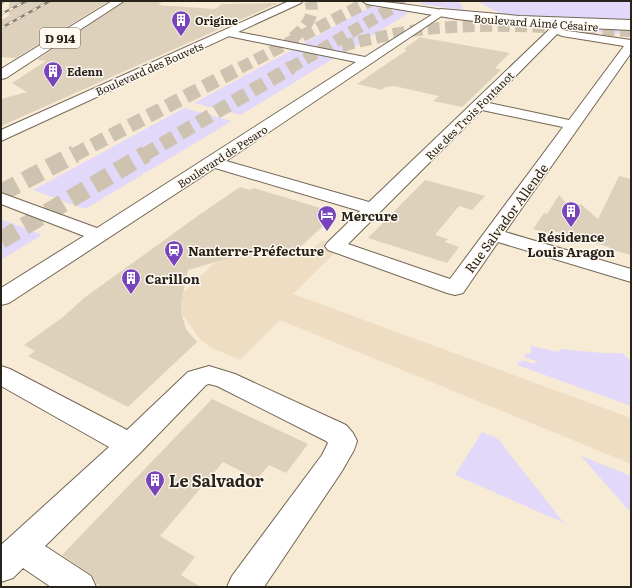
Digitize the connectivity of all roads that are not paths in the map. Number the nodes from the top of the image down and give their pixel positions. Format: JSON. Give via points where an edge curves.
{"nodes":[{"id":1,"x":119,"y":1,"type":"edge"},
{"id":2,"x":297,"y":1,"type":"edge"},
{"id":3,"x":367,"y":1,"type":"edge"},
{"id":4,"x":441,"y":12,"type":"junction"},
{"id":5,"x":631,"y":23,"type":"edge"},
{"id":6,"x":560,"y":25,"type":"junction"},
{"id":7,"x":631,"y":27,"type":"edge"},
{"id":8,"x":228,"y":33,"type":"junction"},
{"id":9,"x":631,"y":44,"type":"edge"},
{"id":10,"x":367,"y":61,"type":"junction"},
{"id":11,"x":1,"y":75,"type":"edge"},
{"id":12,"x":479,"y":105,"type":"junction"},
{"id":13,"x":573,"y":125,"type":"junction"},
{"id":14,"x":1,"y":136,"type":"edge"},
{"id":15,"x":213,"y":162,"type":"junction"},
{"id":16,"x":1,"y":198,"type":"edge"},
{"id":17,"x":372,"y":209,"type":"junction"},
{"id":18,"x":99,"y":234,"type":"junction"},
{"id":19,"x":494,"y":235,"type":"junction"},
{"id":20,"x":336,"y":246,"type":"joint"},
{"id":21,"x":631,"y":276,"type":"edge"},
{"id":22,"x":1,"y":298,"type":"edge"},
{"id":23,"x":1,"y":376,"type":"edge"},
{"id":24,"x":130,"y":445,"type":"junction"},
{"id":25,"x":11,"y":557,"type":"edge"},
{"id":26,"x":79,"y":587,"type":"edge"},
{"id":27,"x":244,"y":587,"type":"edge"}],
"edges":[{"from":1,"to":11,"type":"street","number":"D 914"},
{"from":2,"to":8,"type":"street","name":"Boulevard des Bouvets"},
{"from":3,"to":4,"type":"street","name":"Boulevard Aimé Césaire"},
{"from":4,"to":6,"type":"street","name":"Boulevard Aimé Césaire"},
{"from":4,"to":6,"type":"street","name":"Boulevard Aimé Césaire","via":[[464,17]]},
{"from":4,"to":10,"type":"street","name":"Boulevard de Pesaro"},
{"from":5,"to":6,"type":"street","name":"Boulevard Aimé Césaire"},
{"from":6,"to":7,"type":"street","name":"Boulevard Aimé Césaire"},
{"from":6,"to":9,"type":"street"},
{"from":6,"to":12,"type":"street","name":"Rue des Trois Fontanot"},
{"from":8,"to":10,"type":"street"},
{"from":8,"to":14,"type":"street","name":"Boulevard des Bouvets"},
{"from":9,"to":13,"type":"street","name":"Rue Salvador Allende"},
{"from":10,"to":15,"type":"street","name":"Boulevard de Pesaro"},
{"from":12,"to":13,"type":"street"},
{"from":12,"to":17,"type":"street","name":"Rue des Trois Fontanot"},
{"from":13,"to":19,"type":"street","name":"Rue Salvador Allende"},
{"from":15,"to":17,"type":"street"},
{"from":15,"to":18,"type":"street","name":"Boulevard de Pesaro"},
{"from":16,"to":18,"type":"street"},
{"from":17,"to":20,"type":"street","name":"Rue des Trois Fontanot"},
{"from":18,"to":22,"type":"street","name":"Boulevard de Pesaro"},
{"from":19,"to":20,"type":"street","name":"Rue Salvador Allende","via":[[455,288]]},
{"from":19,"to":21,"type":"street"},
{"from":23,"to":24,"type":"street"},
{"from":24,"to":25,"type":"street"},
{"from":24,"to":27,"type":"street","via":[[197,378],[209,375],[246,389],[336,433],[343,441],[332,463]]},
{"from":25,"to":26,"type":"street"}]}
